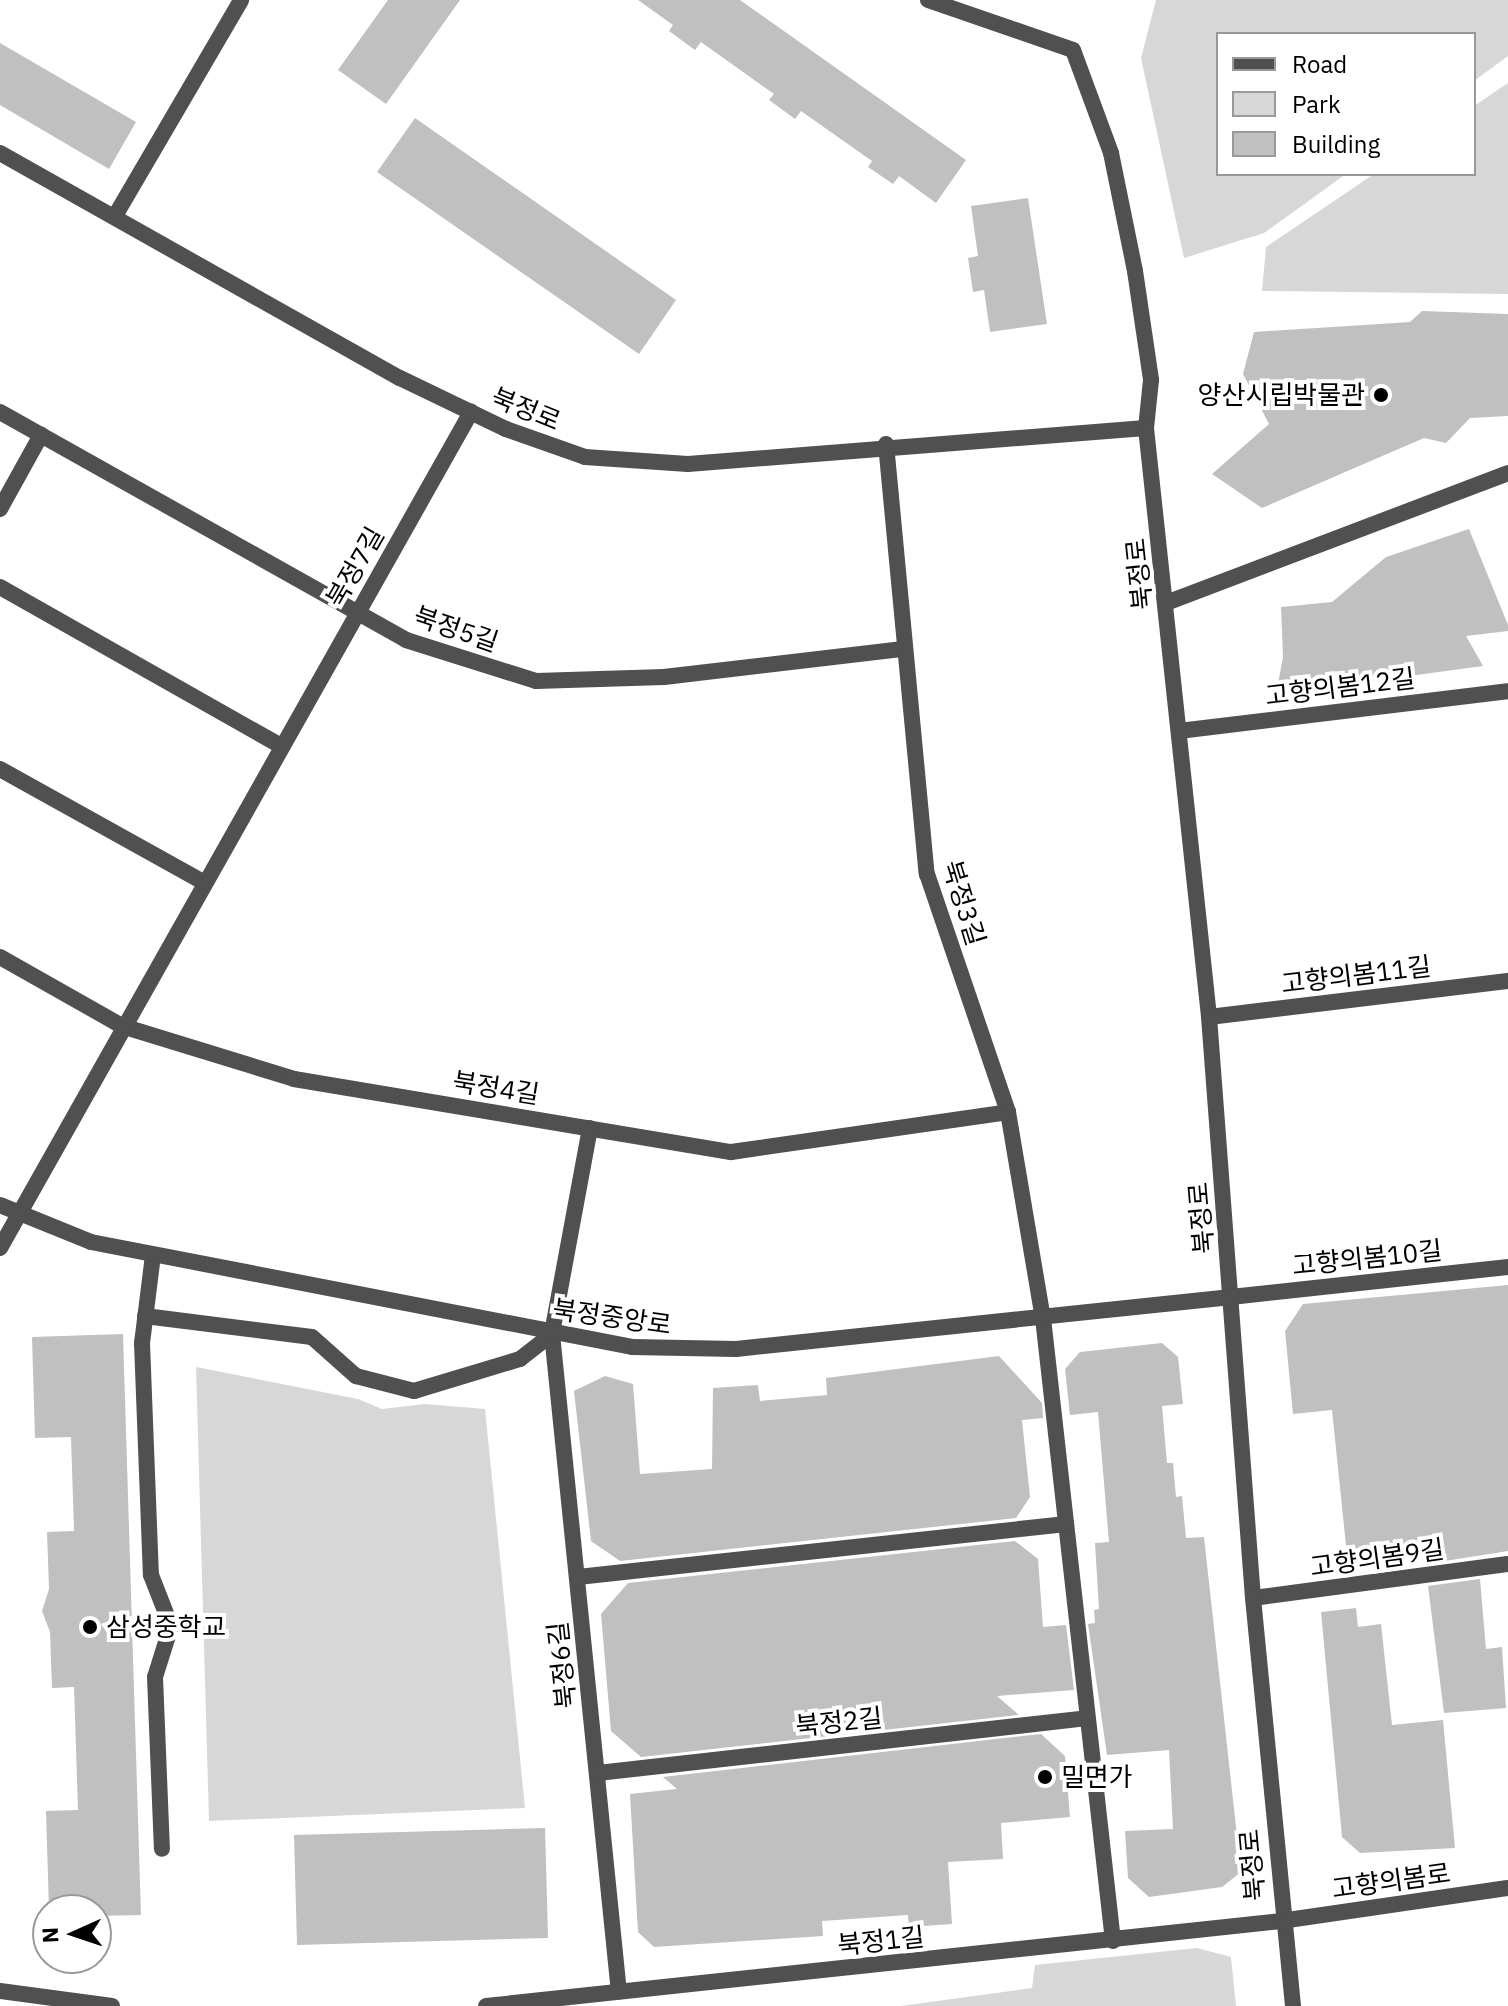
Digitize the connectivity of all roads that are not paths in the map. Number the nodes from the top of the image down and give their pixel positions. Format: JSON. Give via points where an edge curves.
{"nodes":[{"id":1,"x":241,"y":0,"type":"edge"},
{"id":2,"x":928,"y":0,"type":"edge"},
{"id":3,"x":0,"y":153,"type":"edge"},
{"id":4,"x":115,"y":216,"type":"junction"},
{"id":5,"x":0,"y":412,"type":"edge"},
{"id":6,"x":471,"y":412,"type":"junction"},
{"id":7,"x":1146,"y":428,"type":"junction"},
{"id":8,"x":41,"y":435,"type":"junction"},
{"id":9,"x":886,"y":444,"type":"junction"},
{"id":10,"x":1508,"y":473,"type":"edge"},
{"id":11,"x":0,"y":509,"type":"edge"},
{"id":12,"x":0,"y":587,"type":"edge"},
{"id":13,"x":1166,"y":603,"type":"junction"},
{"id":14,"x":359,"y":609,"type":"junction"},
{"id":15,"x":903,"y":649,"type":"junction"},
{"id":16,"x":1508,"y":691,"type":"edge"},
{"id":17,"x":1179,"y":731,"type":"junction"},
{"id":18,"x":281,"y":746,"type":"junction"},
{"id":19,"x":0,"y":769,"type":"edge"},
{"id":20,"x":203,"y":882,"type":"junction"},
{"id":21,"x":0,"y":957,"type":"edge"},
{"id":22,"x":1508,"y":981,"type":"edge"},
{"id":23,"x":1209,"y":1017,"type":"junction"},
{"id":24,"x":122,"y":1026,"type":"junction"},
{"id":25,"x":1008,"y":1112,"type":"junction"},
{"id":26,"x":590,"y":1128,"type":"junction"},
{"id":27,"x":0,"y":1205,"type":"edge"},
{"id":28,"x":16,"y":1211,"type":"junction"},
{"id":29,"x":0,"y":1248,"type":"edge"},
{"id":30,"x":153,"y":1255,"type":"junction"},
{"id":31,"x":1508,"y":1267,"type":"edge"},
{"id":32,"x":1231,"y":1297,"type":"junction"},
{"id":33,"x":145,"y":1316,"type":"junction"},
{"id":34,"x":1043,"y":1318,"type":"junction"},
{"id":35,"x":552,"y":1334,"type":"junction"},
{"id":36,"x":1066,"y":1524,"type":"junction"},
{"id":37,"x":1508,"y":1564,"type":"edge"},
{"id":38,"x":578,"y":1577,"type":"junction"},
{"id":39,"x":1253,"y":1598,"type":"junction"},
{"id":40,"x":1087,"y":1718,"type":"junction"},
{"id":41,"x":598,"y":1773,"type":"junction"},
{"id":42,"x":162,"y":1849,"type":"dead end"},
{"id":43,"x":1508,"y":1888,"type":"edge"},
{"id":44,"x":1281,"y":1921,"type":"junction"},
{"id":45,"x":1113,"y":1941,"type":"junction"},
{"id":46,"x":0,"y":1991,"type":"edge"},
{"id":47,"x":619,"y":1992,"type":"junction"},
{"id":48,"x":112,"y":2006,"type":"edge"},
{"id":49,"x":486,"y":2006,"type":"edge"},
{"id":50,"x":1293,"y":2006,"type":"edge"}],
"edges":[{"from":1,"to":4,"type":"street"},
{"from":2,"to":7,"type":"street","name":"북정로","via":[[1073,50],[1111,153],[1135,271],[1151,380]]},
{"from":3,"to":4,"type":"street","name":"북정로"},
{"from":4,"to":6,"type":"street","name":"북정로"},
{"from":5,"to":8,"type":"street","name":"북정5길"},
{"from":6,"to":9,"type":"street","name":"북정로","via":[[585,457],[633,461],[688,464]]},
{"from":6,"to":14,"type":"street","name":"북정7길"},
{"from":7,"to":9,"type":"street","name":"북정로"},
{"from":7,"to":13,"type":"street","name":"북정로"},
{"from":8,"to":11,"type":"street"},
{"from":8,"to":14,"type":"street","name":"북정5길"},
{"from":9,"to":15,"type":"street","name":"북정3길"},
{"from":10,"to":13,"type":"street"},
{"from":12,"to":18,"type":"street"},
{"from":13,"to":17,"type":"street","name":"북정로"},
{"from":14,"to":15,"type":"street","name":"북정5길","via":[[406,640],[536,681],[664,677]]},
{"from":14,"to":18,"type":"street","name":"북정7길"},
{"from":15,"to":25,"type":"street","name":"북정3길","via":[[927,874]]},
{"from":16,"to":17,"type":"street","name":"고향의봄12길"},
{"from":17,"to":23,"type":"street","name":"북정로"},
{"from":18,"to":20,"type":"street","name":"북정7길"},
{"from":19,"to":20,"type":"street"},
{"from":20,"to":24,"type":"street","name":"북정7길"},
{"from":21,"to":24,"type":"street","name":"북정4길"},
{"from":22,"to":23,"type":"street","name":"고향의봄11길"},
{"from":23,"to":32,"type":"street","name":"북정로"},
{"from":24,"to":26,"type":"street","name":"북정4길","via":[[294,1079]]},
{"from":24,"to":28,"type":"street","name":"북정7길"},
{"from":25,"to":26,"type":"street","name":"북정4길","via":[[731,1152]]},
{"from":25,"to":34,"type":"street","name":"북정3길"},
{"from":26,"to":35,"type":"street","name":"북정6길"},
{"from":27,"to":28,"type":"street","name":"북정중앙로"},
{"from":28,"to":29,"type":"street","name":"북정7길"},
{"from":28,"to":30,"type":"street","name":"북정중앙로","via":[[91,1242]]},
{"from":30,"to":33,"type":"street"},
{"from":30,"to":35,"type":"street","name":"북정중앙로"},
{"from":31,"to":32,"type":"street","name":"고향의봄10길"},
{"from":32,"to":34,"type":"street","name":"북정중앙로"},
{"from":32,"to":39,"type":"street","name":"북정로"},
{"from":33,"to":35,"type":"street","via":[[312,1337],[356,1376],[414,1391],[520,1359]]},
{"from":33,"to":42,"type":"street","via":[[151,1575],[171,1626],[155,1677]]},
{"from":34,"to":35,"type":"street","name":"북정중앙로","via":[[688,1351]]},
{"from":34,"to":36,"type":"street"},
{"from":35,"to":38,"type":"street","name":"북정6길"},
{"from":36,"to":38,"type":"street"},
{"from":36,"to":40,"type":"street"},
{"from":37,"to":39,"type":"street","name":"고향의봄9길"},
{"from":38,"to":41,"type":"street","name":"북정6길"},
{"from":39,"to":44,"type":"street","name":"북정로"},
{"from":40,"to":41,"type":"street","name":"북정2길"},
{"from":40,"to":45,"type":"street"},
{"from":41,"to":47,"type":"street","name":"북정6길"},
{"from":43,"to":44,"type":"street","name":"고향의봄로"},
{"from":44,"to":45,"type":"street","name":"북정1길"},
{"from":44,"to":50,"type":"street","name":"북정로"},
{"from":45,"to":47,"type":"street","name":"북정1길"},
{"from":46,"to":48,"type":"street"},
{"from":47,"to":49,"type":"street","name":"북정1길"}]}
